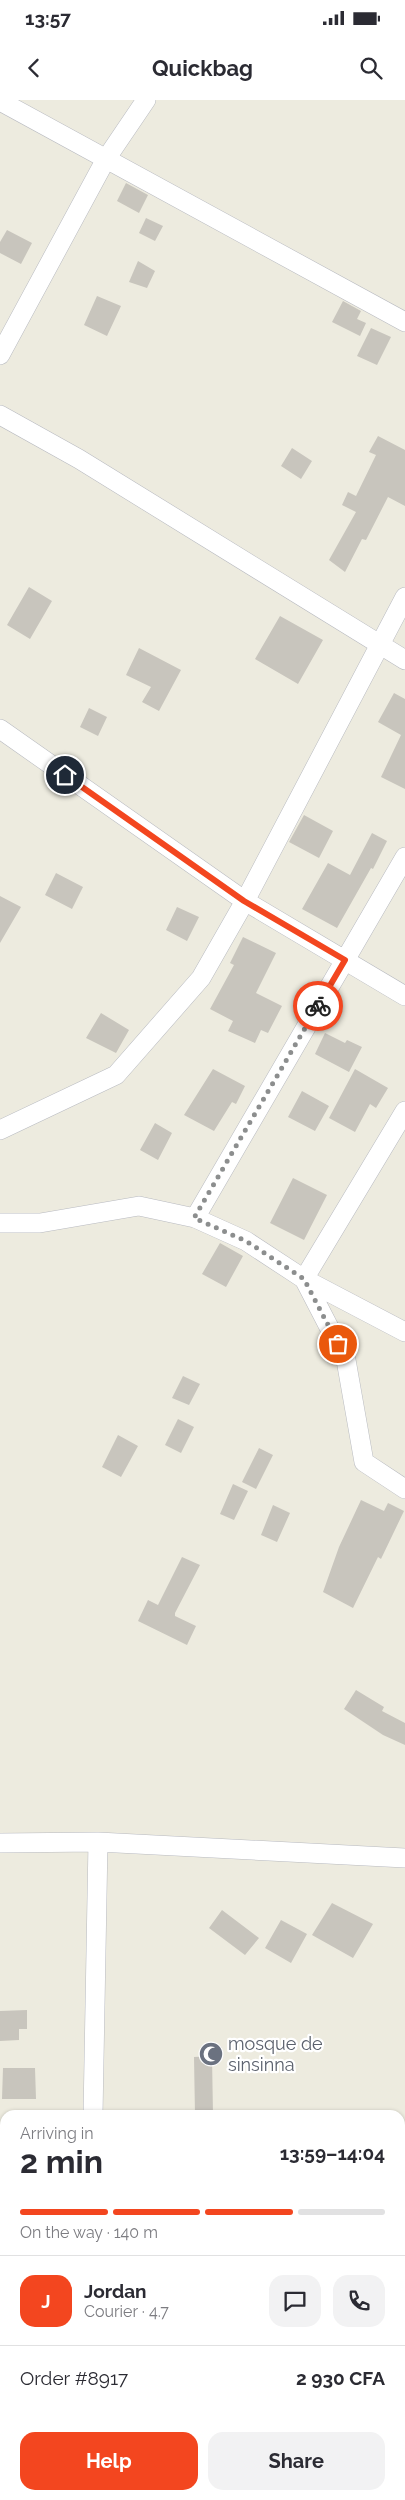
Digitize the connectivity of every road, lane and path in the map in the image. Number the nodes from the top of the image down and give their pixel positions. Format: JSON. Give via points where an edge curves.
{"nodes":[{"id":1,"x":146,"y":100,"type":"edge"},
{"id":2,"x":0,"y":102,"type":"edge"},
{"id":3,"x":106,"y":160,"type":"junction"},
{"id":4,"x":405,"y":322,"type":"edge"},
{"id":5,"x":0,"y":355,"type":"edge"},
{"id":6,"x":0,"y":415,"type":"edge"},
{"id":7,"x":405,"y":597,"type":"edge"},
{"id":8,"x":379,"y":646,"type":"junction"},
{"id":9,"x":405,"y":660,"type":"edge"},
{"id":10,"x":0,"y":729,"type":"edge"},
{"id":11,"x":405,"y":857,"type":"edge"},
{"id":12,"x":244,"y":901,"type":"junction"},
{"id":13,"x":345,"y":960,"type":"junction"},
{"id":14,"x":405,"y":996,"type":"edge"},
{"id":15,"x":405,"y":1111,"type":"edge"},
{"id":16,"x":0,"y":1130,"type":"edge"},
{"id":17,"x":194,"y":1218,"type":"junction"},
{"id":18,"x":0,"y":1223,"type":"edge"},
{"id":19,"x":304,"y":1279,"type":"junction"},
{"id":20,"x":405,"y":1332,"type":"edge"},
{"id":21,"x":405,"y":1489,"type":"edge"},
{"id":22,"x":98,"y":1842,"type":"junction"},
{"id":23,"x":0,"y":1843,"type":"edge"},
{"id":24,"x":405,"y":1858,"type":"edge"},
{"id":25,"x":93,"y":2110,"type":"edge"}],
"edges":[{"from":1,"to":3,"type":"street"},
{"from":2,"to":3,"type":"street"},
{"from":3,"to":4,"type":"street"},
{"from":3,"to":5,"type":"street"},
{"from":6,"to":8,"type":"street","via":[[79,459]]},
{"from":7,"to":8,"type":"street"},
{"from":8,"to":9,"type":"street"},
{"from":8,"to":12,"type":"street"},
{"from":10,"to":12,"type":"street"},
{"from":11,"to":13,"type":"street"},
{"from":12,"to":13,"type":"street"},
{"from":12,"to":16,"type":"street","via":[[201,978],[116,1076]]},
{"from":13,"to":14,"type":"street"},
{"from":13,"to":17,"type":"street"},
{"from":15,"to":19,"type":"street"},
{"from":17,"to":18,"type":"street","via":[[139,1206],[40,1223]]},
{"from":17,"to":19,"type":"street","via":[[246,1241]]},
{"from":19,"to":20,"type":"street"},
{"from":19,"to":21,"type":"street","via":[[346,1360],[364,1462]]},
{"from":22,"to":23,"type":"street"},
{"from":22,"to":24,"type":"street"},
{"from":22,"to":25,"type":"street"}]}
